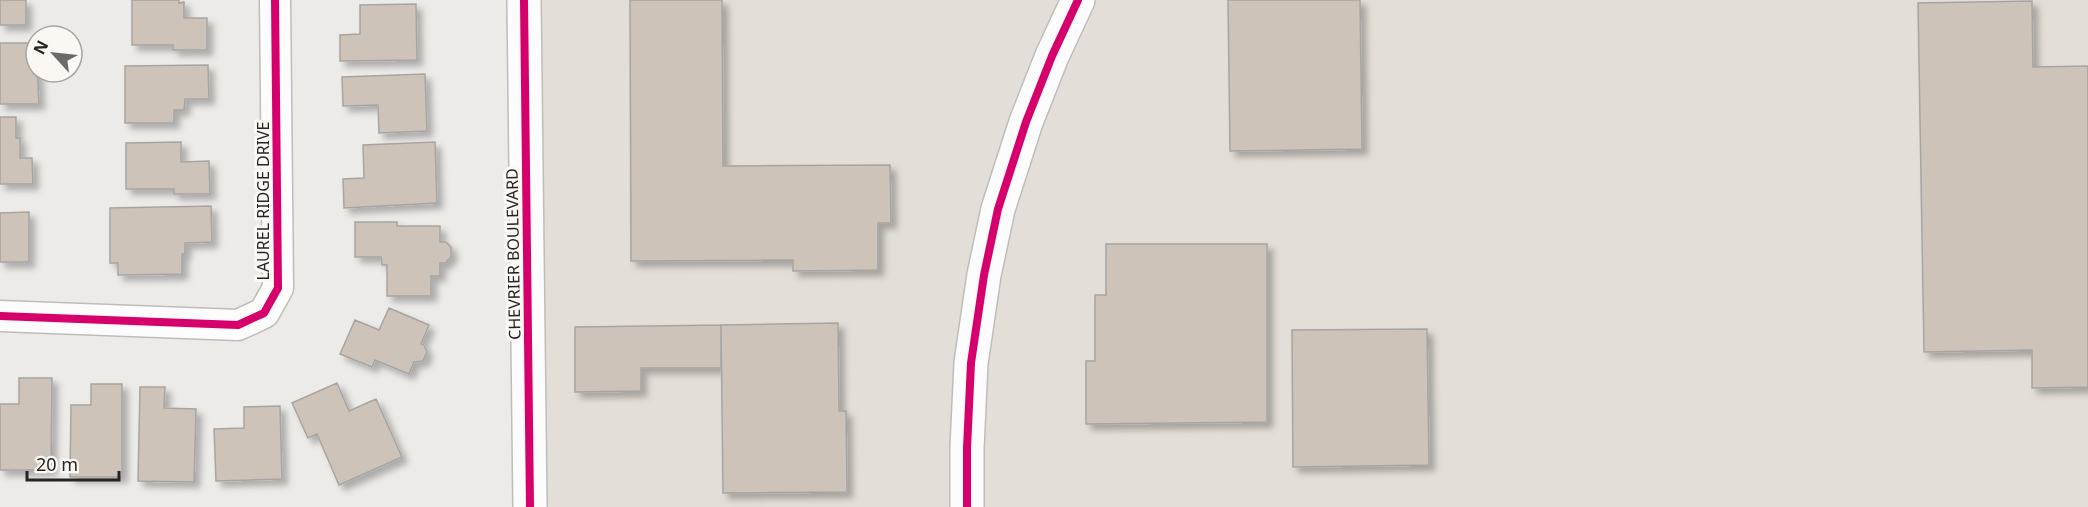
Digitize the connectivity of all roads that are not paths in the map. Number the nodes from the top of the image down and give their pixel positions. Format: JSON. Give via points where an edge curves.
{"nodes":[{"id":1,"x":275,"y":0,"type":"edge"},
{"id":2,"x":524,"y":0,"type":"edge"},
{"id":3,"x":1078,"y":0,"type":"edge"},
{"id":4,"x":0,"y":316,"type":"edge"},
{"id":5,"x":530,"y":507,"type":"edge"},
{"id":6,"x":967,"y":507,"type":"edge"}],
"edges":[{"from":1,"to":4,"type":"street","name":"LAUREL RIDGE DRIVE","via":[[278,288],[264,313],[238,325]]},
{"from":2,"to":5,"type":"street","name":"CHEVRIER BOULEVARD"},
{"from":3,"to":6,"type":"street","via":[[1026,122],[998,209],[971,363]]}]}
